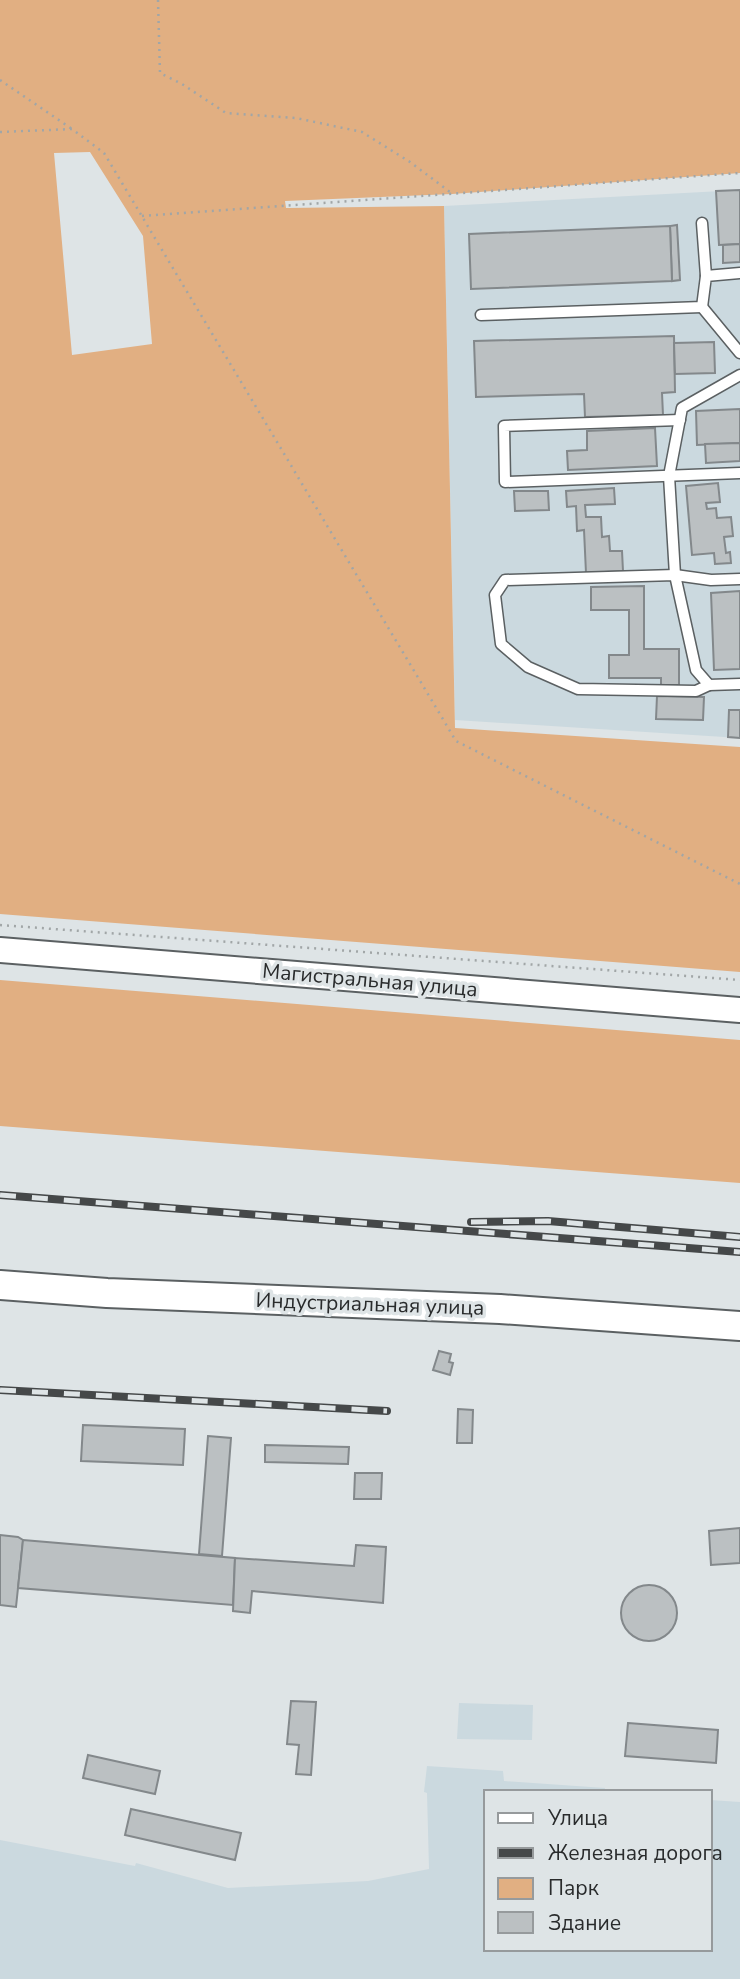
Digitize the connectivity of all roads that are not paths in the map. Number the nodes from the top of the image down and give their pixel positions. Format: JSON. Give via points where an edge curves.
{"nodes":[{"id":1,"x":702,"y":223,"type":"dead end"},
{"id":2,"x":740,"y":273,"type":"edge"},
{"id":3,"x":706,"y":276,"type":"junction"},
{"id":4,"x":702,"y":307,"type":"junction"},
{"id":5,"x":481,"y":315,"type":"dead end"},
{"id":6,"x":740,"y":353,"type":"edge"},
{"id":7,"x":740,"y":375,"type":"edge"},
{"id":8,"x":680,"y":421,"type":"junction"},
{"id":9,"x":740,"y":472,"type":"edge"},
{"id":10,"x":669,"y":476,"type":"junction"},
{"id":11,"x":676,"y":575,"type":"junction"},
{"id":12,"x":740,"y":579,"type":"edge"},
{"id":13,"x":740,"y":684,"type":"edge"},
{"id":14,"x":709,"y":685,"type":"junction"},
{"id":15,"x":0,"y":950,"type":"edge"},
{"id":16,"x":740,"y":1010,"type":"edge"},
{"id":17,"x":0,"y":1285,"type":"edge"},
{"id":18,"x":740,"y":1326,"type":"edge"}],
"edges":[{"from":1,"to":3,"type":"lane"},
{"from":2,"to":3,"type":"lane"},
{"from":3,"to":4,"type":"lane"},
{"from":4,"to":5,"type":"lane"},
{"from":4,"to":6,"type":"lane"},
{"from":7,"to":8,"type":"lane","via":[[682,408]]},
{"from":8,"to":10,"type":"lane"},
{"from":8,"to":10,"type":"lane","via":[[504,426],[505,482]]},
{"from":9,"to":10,"type":"lane"},
{"from":10,"to":11,"type":"lane"},
{"from":11,"to":12,"type":"lane"},
{"from":11,"to":14,"type":"lane","via":[[696,670]]},
{"from":11,"to":14,"type":"lane","via":[[505,579],[495,595],[501,644],[528,667],[578,689],[696,691]]},
{"from":13,"to":14,"type":"lane"},
{"from":15,"to":16,"type":"street","name":"Магистральная улица"},
{"from":17,"to":18,"type":"main road","name":"Индустриальная улица","via":[[500,1309]]}]}
